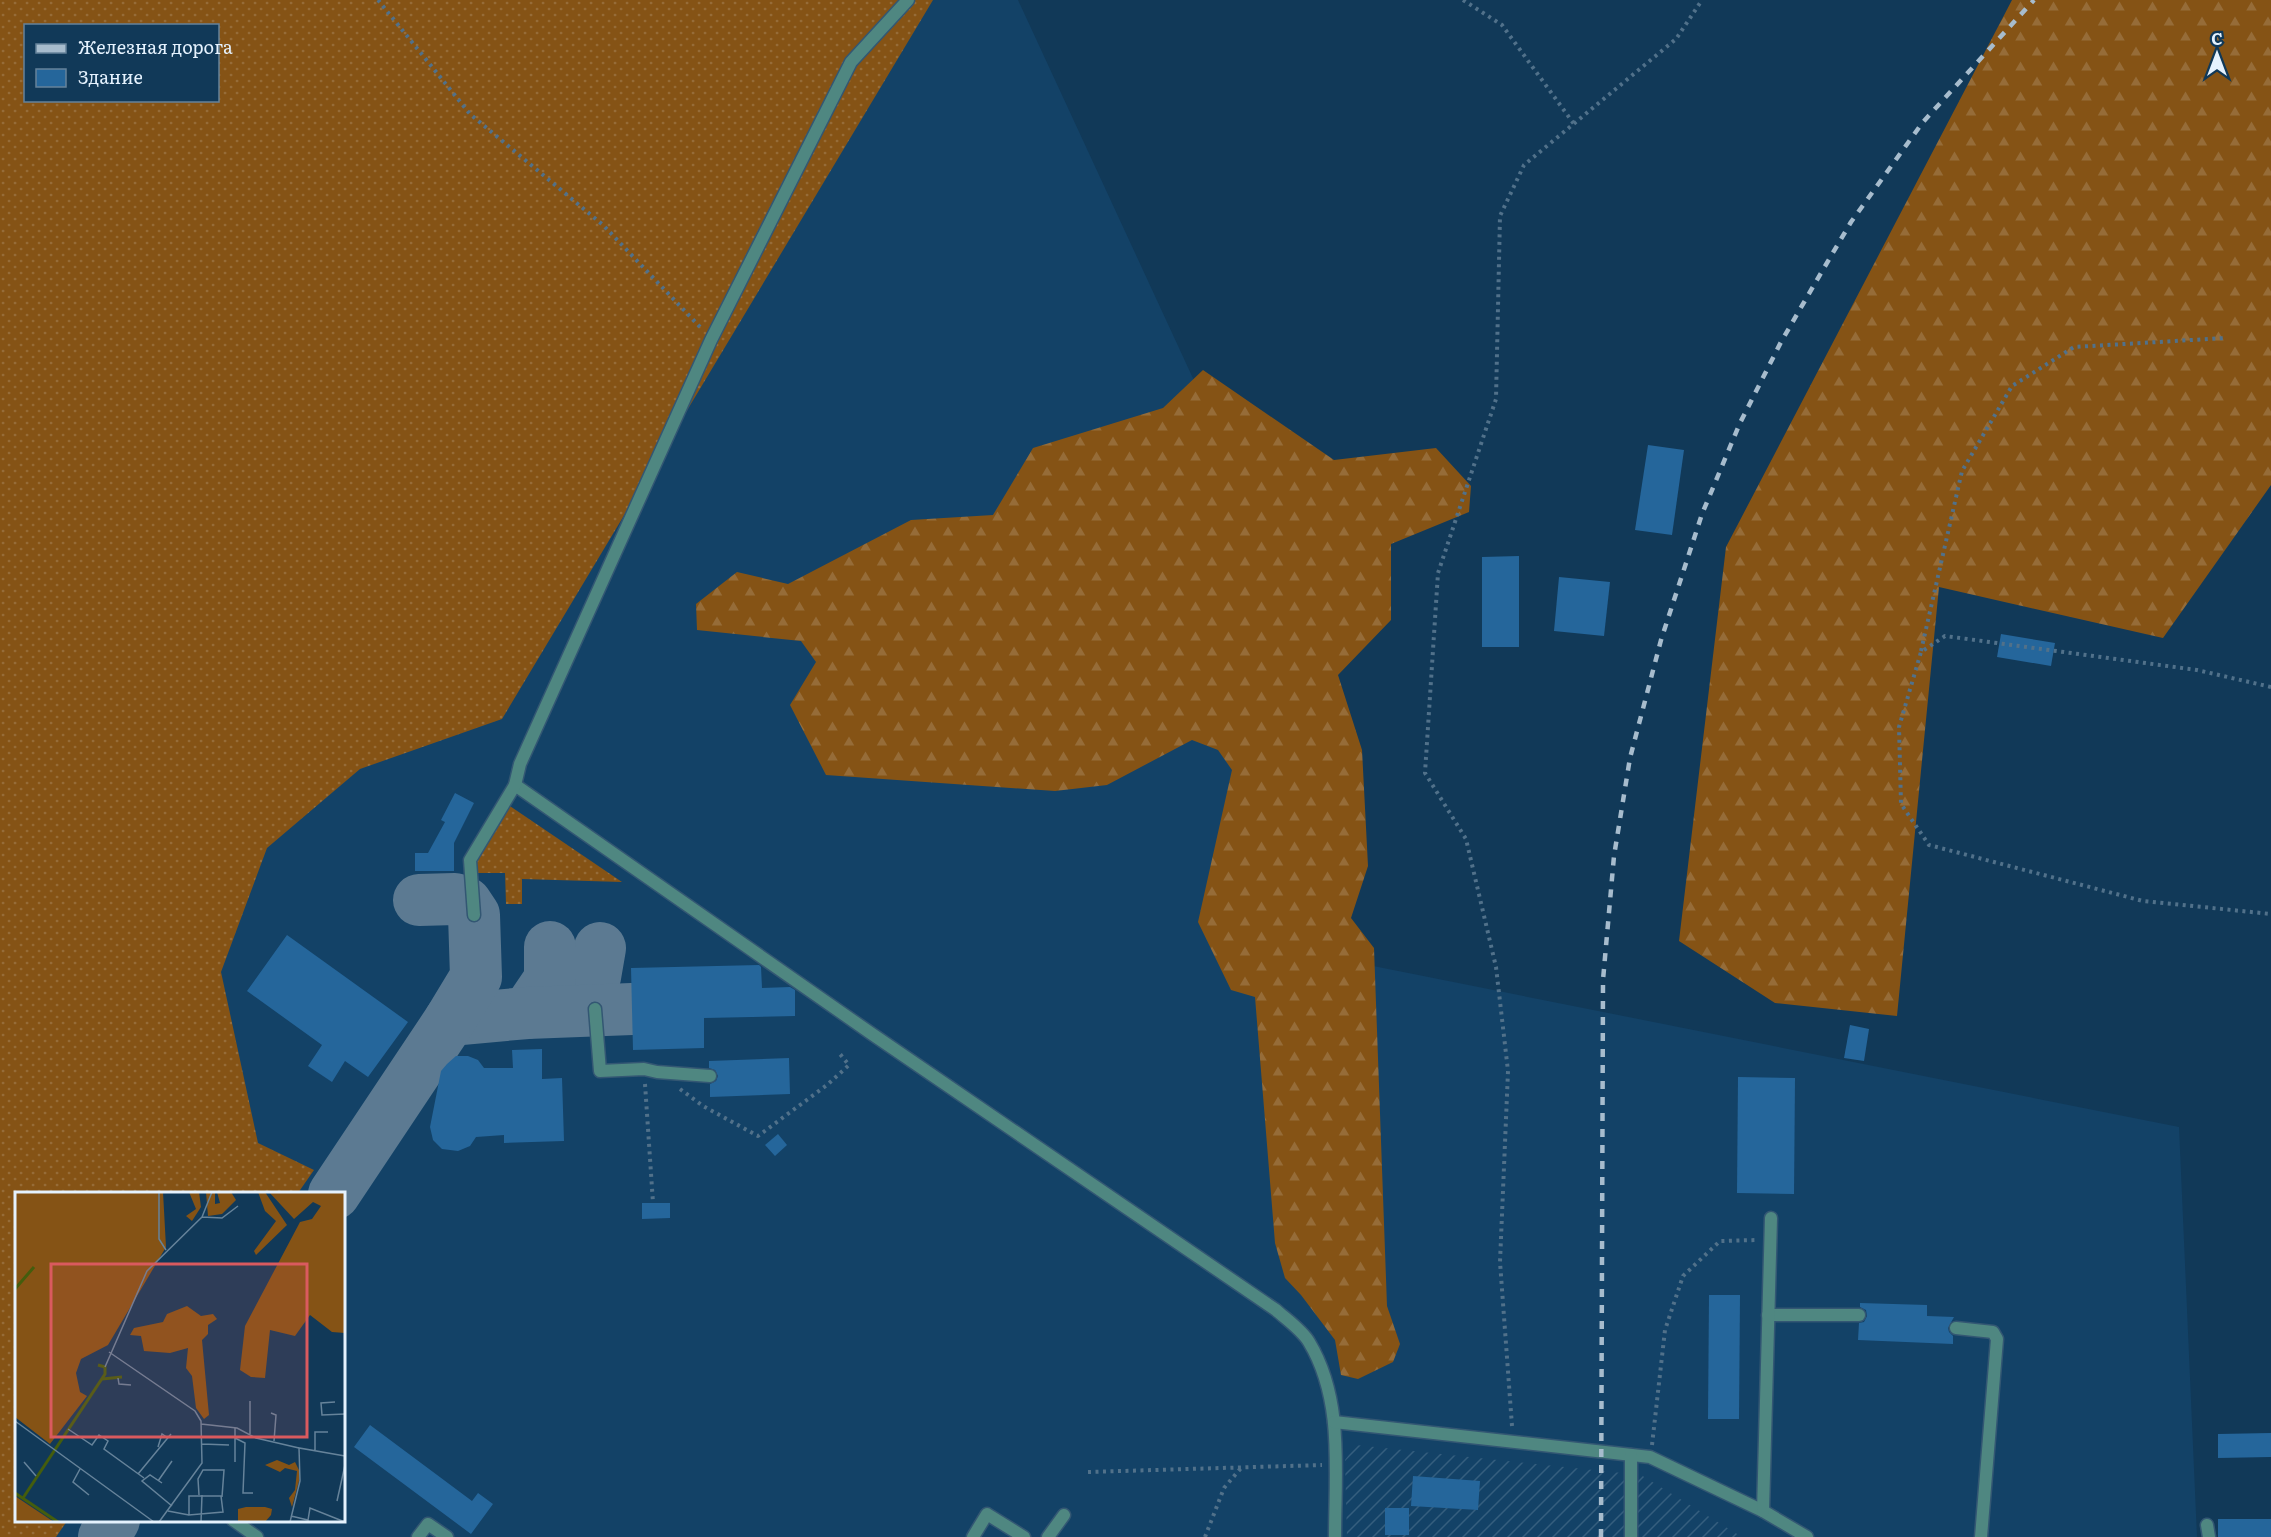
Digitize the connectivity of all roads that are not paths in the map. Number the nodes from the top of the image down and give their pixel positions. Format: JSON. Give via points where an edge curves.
{"nodes":[{"id":1,"x":908,"y":0,"type":"edge"},
{"id":2,"x":515,"y":785,"type":"junction"},
{"id":3,"x":474,"y":915,"type":"dead end"},
{"id":4,"x":595,"y":1010,"type":"dead end"},
{"id":5,"x":710,"y":1076,"type":"dead end"},
{"id":6,"x":1771,"y":1218,"type":"dead end"},
{"id":7,"x":1768,"y":1315,"type":"junction"},
{"id":8,"x":1859,"y":1315,"type":"dead end"},
{"id":9,"x":1956,"y":1328,"type":"dead end"},
{"id":10,"x":1334,"y":1422,"type":"junction"},
{"id":11,"x":1631,"y":1455,"type":"junction"},
{"id":12,"x":1763,"y":1511,"type":"junction"},
{"id":13,"x":1064,"y":1515,"type":"dead end"},
{"id":14,"x":234,"y":1522,"type":"edge"},
{"id":15,"x":257,"y":1537,"type":"edge"},
{"id":16,"x":418,"y":1537,"type":"edge"},
{"id":17,"x":447,"y":1537,"type":"edge"},
{"id":18,"x":973,"y":1537,"type":"edge"},
{"id":19,"x":1024,"y":1537,"type":"edge"},
{"id":20,"x":1048,"y":1537,"type":"edge"},
{"id":21,"x":1335,"y":1537,"type":"edge"},
{"id":22,"x":1631,"y":1537,"type":"edge"},
{"id":23,"x":1807,"y":1537,"type":"edge"},
{"id":24,"x":1981,"y":1537,"type":"edge"}],
"edges":[{"from":1,"to":2,"type":"lane","via":[[851,62],[711,340],[520,764]]},
{"from":2,"to":3,"type":"lane","via":[[470,860]]},
{"from":2,"to":10,"type":"lane","via":[[1276,1310],[1309,1340],[1331,1399]]},
{"from":4,"to":5,"type":"lane","via":[[600,1071],[644,1069]]},
{"from":6,"to":7,"type":"lane"},
{"from":7,"to":8,"type":"lane"},
{"from":7,"to":12,"type":"lane"},
{"from":9,"to":24,"type":"lane","via":[[1993,1332],[1996,1339]]},
{"from":10,"to":11,"type":"lane"},
{"from":10,"to":21,"type":"lane"},
{"from":11,"to":12,"type":"lane","via":[[1650,1457]]},
{"from":11,"to":22,"type":"lane"},
{"from":12,"to":23,"type":"lane"},
{"from":13,"to":20,"type":"lane"},
{"from":14,"to":15,"type":"lane"},
{"from":16,"to":17,"type":"lane","via":[[428,1524]]},
{"from":18,"to":19,"type":"lane","via":[[987,1514]]}]}
